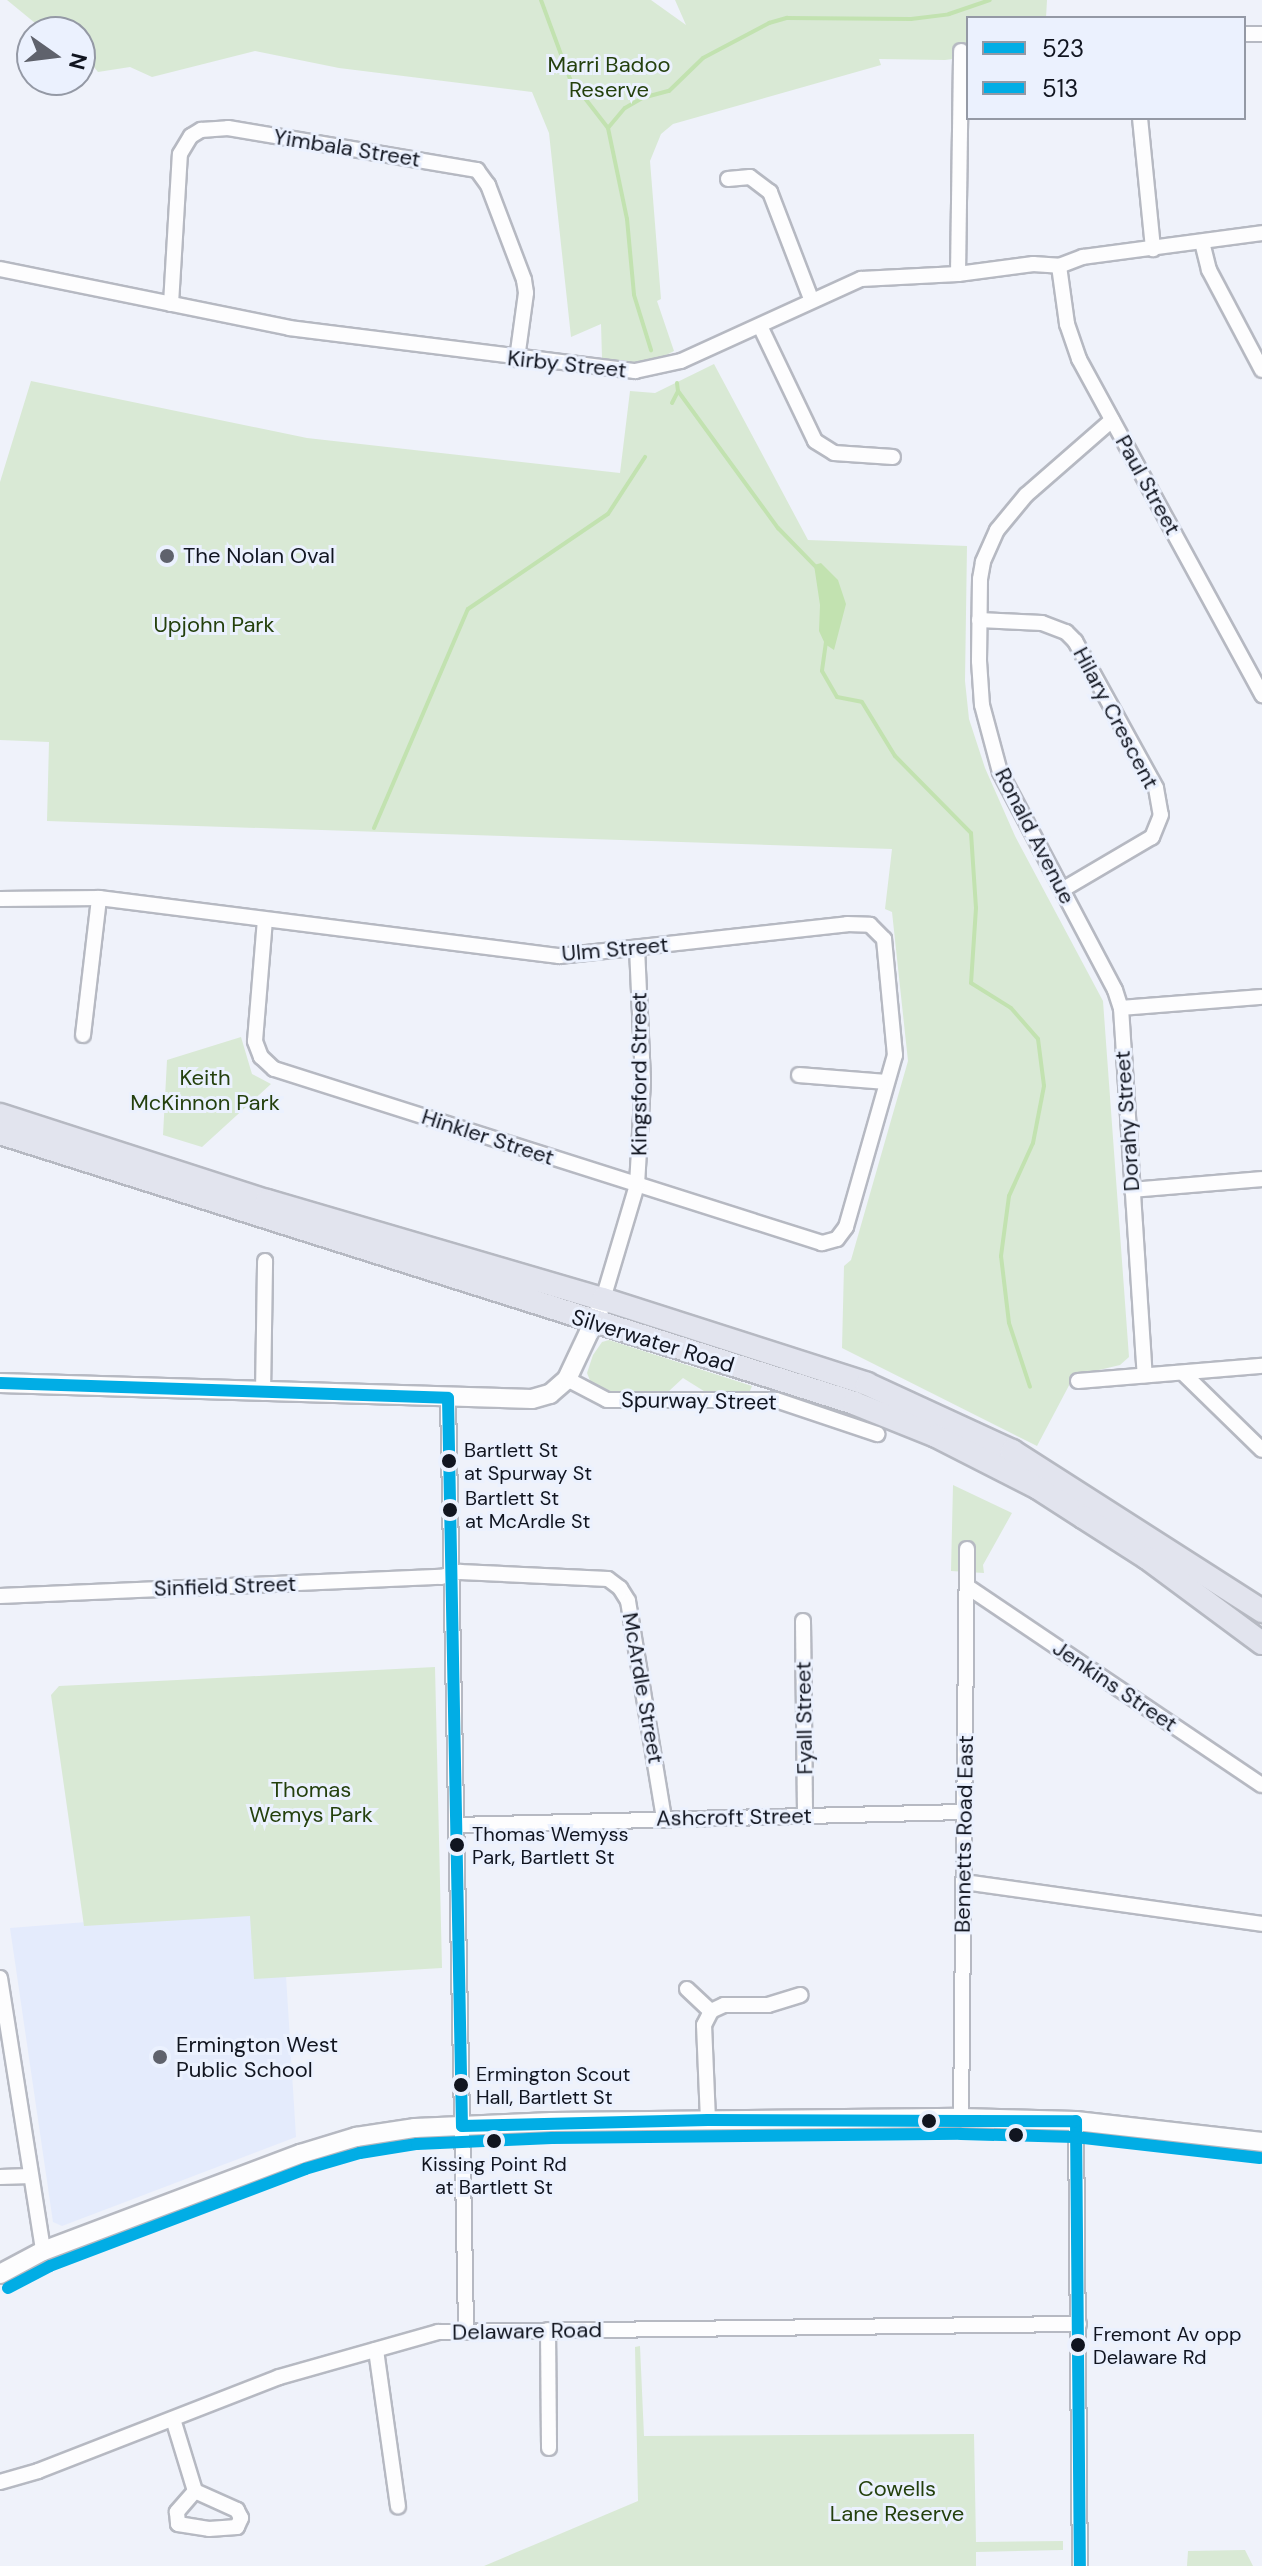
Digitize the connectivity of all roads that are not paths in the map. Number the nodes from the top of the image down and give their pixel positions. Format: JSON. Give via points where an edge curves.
{"nodes":[{"id":1,"x":961,"y":51,"type":"dead end"},
{"id":2,"x":1140,"y":120,"type":"edge"},
{"id":3,"x":728,"y":179,"type":"dead end"},
{"id":4,"x":1262,"y":233,"type":"edge"},
{"id":5,"x":1202,"y":242,"type":"junction"},
{"id":6,"x":1153,"y":249,"type":"junction"},
{"id":7,"x":1059,"y":266,"type":"junction"},
{"id":8,"x":0,"y":269,"type":"edge"},
{"id":9,"x":958,"y":274,"type":"junction"},
{"id":10,"x":811,"y":299,"type":"junction"},
{"id":11,"x":171,"y":304,"type":"junction"},
{"id":12,"x":760,"y":326,"type":"junction"},
{"id":13,"x":517,"y":359,"type":"junction"},
{"id":14,"x":1262,"y":370,"type":"edge"},
{"id":15,"x":1112,"y":420,"type":"junction"},
{"id":16,"x":893,"y":457,"type":"dead end"},
{"id":17,"x":979,"y":620,"type":"junction"},
{"id":18,"x":1262,"y":695,"type":"edge"},
{"id":19,"x":1062,"y":890,"type":"junction"},
{"id":20,"x":99,"y":898,"type":"junction"},
{"id":21,"x":0,"y":899,"type":"edge"},
{"id":22,"x":265,"y":920,"type":"junction"},
{"id":23,"x":637,"y":949,"type":"junction"},
{"id":24,"x":1262,"y":997,"type":"edge"},
{"id":25,"x":1121,"y":1008,"type":"junction"},
{"id":26,"x":83,"y":1035,"type":"dead end"},
{"id":27,"x":799,"y":1075,"type":"dead end"},
{"id":28,"x":886,"y":1082,"type":"junction"},
{"id":29,"x":0,"y":1115,"type":"edge"},
{"id":30,"x":0,"y":1133,"type":"edge"},
{"id":31,"x":1262,"y":1179,"type":"edge"},
{"id":32,"x":637,"y":1185,"type":"junction"},
{"id":33,"x":1132,"y":1190,"type":"junction"},
{"id":34,"x":846,"y":1227,"type":"joint"},
{"id":35,"x":265,"y":1261,"type":"dead end"},
{"id":36,"x":603,"y":1299,"type":"junction"},
{"id":37,"x":595,"y":1322,"type":"junction"},
{"id":38,"x":1262,"y":1366,"type":"edge"},
{"id":39,"x":1183,"y":1373,"type":"junction"},
{"id":40,"x":1145,"y":1375,"type":"junction"},
{"id":41,"x":567,"y":1379,"type":"junction"},
{"id":42,"x":1078,"y":1381,"type":"dead end"},
{"id":43,"x":0,"y":1383,"type":"edge"},
{"id":44,"x":263,"y":1393,"type":"junction"},
{"id":45,"x":448,"y":1398,"type":"junction"},
{"id":46,"x":877,"y":1434,"type":"dead end"},
{"id":47,"x":1262,"y":1450,"type":"edge"},
{"id":48,"x":967,"y":1549,"type":"dead end"},
{"id":49,"x":450,"y":1574,"type":"junction"},
{"id":50,"x":968,"y":1587,"type":"junction"},
{"id":51,"x":0,"y":1596,"type":"edge"},
{"id":52,"x":1262,"y":1611,"type":"edge"},
{"id":53,"x":803,"y":1621,"type":"dead end"},
{"id":54,"x":1262,"y":1643,"type":"edge"},
{"id":55,"x":1262,"y":1785,"type":"edge"},
{"id":56,"x":964,"y":1812,"type":"junction"},
{"id":57,"x":805,"y":1816,"type":"junction"},
{"id":58,"x":664,"y":1818,"type":"junction"},
{"id":59,"x":456,"y":1825,"type":"junction"},
{"id":60,"x":964,"y":1882,"type":"junction"},
{"id":61,"x":1262,"y":1924,"type":"edge"},
{"id":62,"x":0,"y":1978,"type":"edge"},
{"id":63,"x":687,"y":1989,"type":"dead end"},
{"id":64,"x":800,"y":1995,"type":"dead end"},
{"id":65,"x":711,"y":2011,"type":"junction"},
{"id":66,"x":961,"y":2118,"type":"junction"},
{"id":67,"x":708,"y":2120,"type":"junction"},
{"id":68,"x":1076,"y":2121,"type":"junction"},
{"id":69,"x":462,"y":2126,"type":"junction"},
{"id":70,"x":1262,"y":2142,"type":"edge"},
{"id":71,"x":31,"y":2176,"type":"junction"},
{"id":72,"x":0,"y":2177,"type":"edge"},
{"id":73,"x":43,"y":2251,"type":"junction"},
{"id":74,"x":0,"y":2274,"type":"edge"},
{"id":75,"x":1079,"y":2324,"type":"junction"},
{"id":76,"x":548,"y":2330,"type":"junction"},
{"id":77,"x":466,"y":2331,"type":"junction"},
{"id":78,"x":376,"y":2350,"type":"junction"},
{"id":79,"x":173,"y":2419,"type":"junction"},
{"id":80,"x":549,"y":2448,"type":"dead end"},
{"id":81,"x":0,"y":2482,"type":"edge"},
{"id":82,"x":195,"y":2491,"type":"dead end"},
{"id":83,"x":398,"y":2506,"type":"dead end"},
{"id":84,"x":1080,"y":2566,"type":"edge"}],
"edges":[{"from":1,"to":9,"type":"street"},
{"from":2,"to":6,"type":"street"},
{"from":3,"to":10,"type":"street","via":[[750,177],[770,192]]},
{"from":4,"to":5,"type":"street","name":"Kirby Street"},
{"from":5,"to":6,"type":"street","name":"Kirby Street"},
{"from":5,"to":14,"type":"street","via":[[1209,270]]},
{"from":6,"to":7,"type":"street","name":"Kirby Street","via":[[1083,257]]},
{"from":7,"to":9,"type":"street","name":"Kirby Street","via":[[1033,264]]},
{"from":7,"to":15,"type":"street","name":"Paul Street","via":[[1073,343]]},
{"from":8,"to":11,"type":"street","name":"Kirby Street"},
{"from":9,"to":10,"type":"street","name":"Kirby Street","via":[[861,279]]},
{"from":10,"to":12,"type":"street","name":"Kirby Street"},
{"from":11,"to":13,"type":"street","name":"Kirby Street","via":[[289,328]]},
{"from":11,"to":13,"type":"street","name":"Yimbala Street","via":[[180,154],[201,130],[228,128],[477,170],[488,185],[524,280]]},
{"from":12,"to":13,"type":"street","name":"Kirby Street","via":[[647,370]]},
{"from":12,"to":16,"type":"street","via":[[815,441],[834,453]]},
{"from":15,"to":17,"type":"street","name":"Ronald Avenue","via":[[1026,495],[997,530],[983,562]]},
{"from":15,"to":18,"type":"street","name":"Paul Street"},
{"from":17,"to":19,"type":"street","name":"Ronald Avenue","via":[[982,705],[1000,772]]},
{"from":17,"to":19,"type":"street","name":"Hilary Crescent","via":[[1042,623],[1066,632],[1156,788],[1161,815],[1152,837]]},
{"from":19,"to":25,"type":"street","name":"Ronald Avenue"},
{"from":20,"to":21,"type":"street","name":"Ulm Street"},
{"from":20,"to":22,"type":"street","name":"Ulm Street"},
{"from":20,"to":26,"type":"street"},
{"from":22,"to":23,"type":"street","name":"Ulm Street","via":[[559,956]]},
{"from":22,"to":32,"type":"street","name":"Hinkler Street","via":[[255,1041],[261,1057],[274,1069]]},
{"from":23,"to":28,"type":"street","name":"Ulm Street","via":[[870,925],[884,939],[895,1055]]},
{"from":23,"to":32,"type":"street","name":"Kingsford Street","via":[[643,1080]]},
{"from":24,"to":25,"type":"street"},
{"from":25,"to":33,"type":"street","name":"Dorahy Street"},
{"from":27,"to":28,"type":"street"},
{"from":28,"to":34,"type":"street","name":"Ulm Street"},
{"from":29,"to":36,"type":"highway","name":"Silverwater Road"},
{"from":30,"to":37,"type":"highway","name":"Silverwater Road"},
{"from":31,"to":33,"type":"street"},
{"from":32,"to":34,"type":"street","name":"Hinkler Street","via":[[822,1243],[837,1239]]},
{"from":32,"to":36,"type":"street","name":"Kingsford Street"},
{"from":33,"to":40,"type":"street","name":"Dorahy Street"},
{"from":35,"to":44,"type":"street"},
{"from":36,"to":37,"type":"street","name":"Kingsford Street"},
{"from":36,"to":52,"type":"highway","name":"Silverwater Road","via":[[824,1368],[958,1423],[1051,1474]]},
{"from":37,"to":41,"type":"street","name":"Kingsford Street"},
{"from":37,"to":54,"type":"highway","name":"Silverwater Road","via":[[854,1403],[936,1436],[1038,1488],[1147,1558]]},
{"from":38,"to":39,"type":"street"},
{"from":39,"to":40,"type":"street"},
{"from":39,"to":47,"type":"street"},
{"from":40,"to":42,"type":"street"},
{"from":41,"to":45,"type":"street","via":[[555,1391],[532,1399]]},
{"from":41,"to":46,"type":"street","name":"Spurway Street","via":[[607,1400],[776,1400]]},
{"from":43,"to":44,"type":"street"},
{"from":44,"to":45,"type":"street"},
{"from":45,"to":49,"type":"street"},
{"from":48,"to":50,"type":"street","name":"Bennetts Road East"},
{"from":49,"to":51,"type":"street","name":"Sinfield Street"},
{"from":49,"to":58,"type":"street","name":"McArdle Street","via":[[590,1577],[608,1579],[620,1588],[634,1627]]},
{"from":49,"to":59,"type":"street"},
{"from":50,"to":55,"type":"street","name":"Jenkins Street"},
{"from":50,"to":56,"type":"street","name":"Bennetts Road East"},
{"from":53,"to":57,"type":"street","name":"Fyall Street"},
{"from":56,"to":57,"type":"street","name":"Ashcroft Street"},
{"from":56,"to":60,"type":"street","name":"Bennetts Road East"},
{"from":57,"to":58,"type":"street","name":"Ashcroft Street"},
{"from":58,"to":59,"type":"street","name":"Ashcroft Street"},
{"from":59,"to":69,"type":"street"},
{"from":60,"to":61,"type":"street"},
{"from":60,"to":66,"type":"street","name":"Bennetts Road East"},
{"from":62,"to":71,"type":"street"},
{"from":63,"to":65,"type":"street"},
{"from":64,"to":65,"type":"street","via":[[768,2005],[724,2005]]},
{"from":65,"to":67,"type":"street","via":[[704,2025]]},
{"from":66,"to":67,"type":"street"},
{"from":66,"to":68,"type":"street"},
{"from":67,"to":69,"type":"street"},
{"from":68,"to":70,"type":"street"},
{"from":68,"to":75,"type":"street"},
{"from":69,"to":73,"type":"street","via":[[415,2128],[327,2145]]},
{"from":69,"to":77,"type":"street"},
{"from":71,"to":72,"type":"street"},
{"from":71,"to":73,"type":"street"},
{"from":73,"to":74,"type":"street"},
{"from":75,"to":76,"type":"street","name":"Delaware Road"},
{"from":75,"to":84,"type":"street"},
{"from":76,"to":77,"type":"street","name":"Delaware Road"},
{"from":76,"to":80,"type":"street"},
{"from":77,"to":78,"type":"street","name":"Delaware Road","via":[[438,2332]]},
{"from":78,"to":79,"type":"street","name":"Delaware Road","via":[[279,2377]]},
{"from":78,"to":83,"type":"street"},
{"from":79,"to":81,"type":"street","name":"Delaware Road"},
{"from":79,"to":82,"type":"street"}]}
